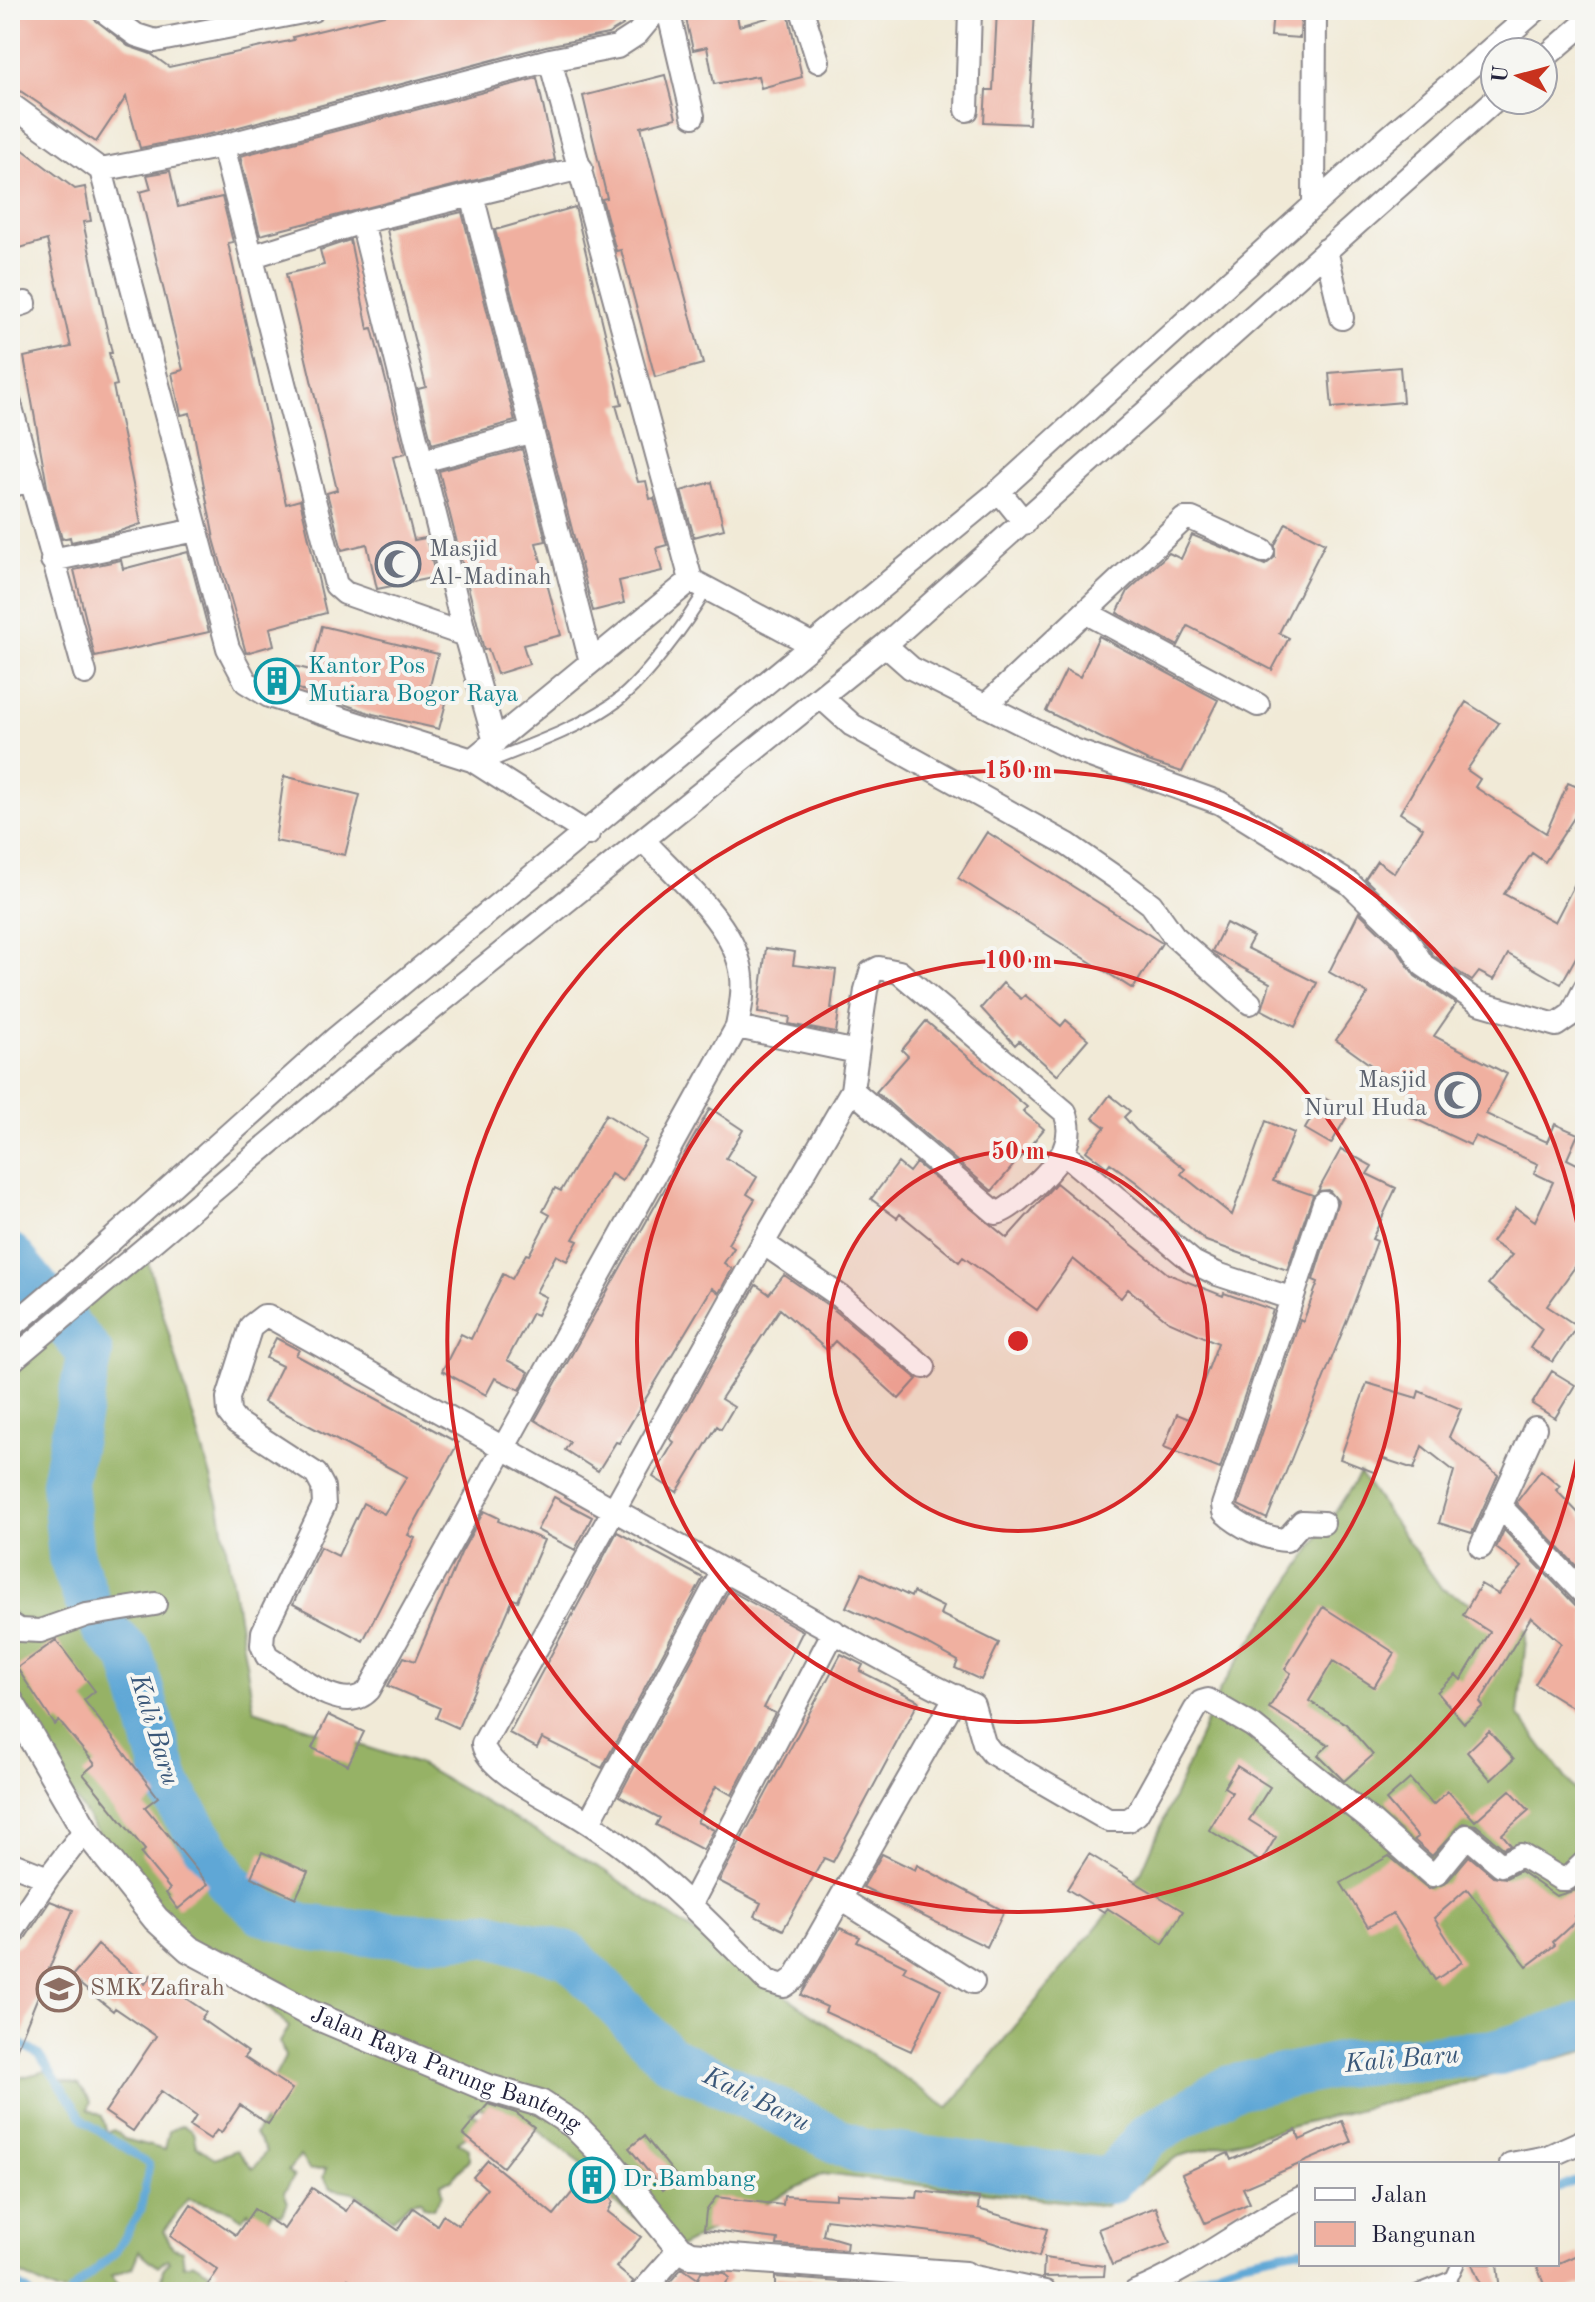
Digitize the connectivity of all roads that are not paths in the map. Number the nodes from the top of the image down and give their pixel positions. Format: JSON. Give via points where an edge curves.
{"nodes":[{"id":1,"x":102,"y":10,"type":"edge"},
{"id":2,"x":313,"y":10,"type":"edge"},
{"id":3,"x":657,"y":10,"type":"edge"},
{"id":4,"x":668,"y":10,"type":"edge"},
{"id":5,"x":802,"y":10,"type":"edge"},
{"id":6,"x":970,"y":10,"type":"edge"},
{"id":7,"x":1315,"y":10,"type":"edge"},
{"id":8,"x":1536,"y":10,"type":"edge"},
{"id":9,"x":1585,"y":23,"type":"edge"},
{"id":10,"x":1559,"y":45,"type":"edge"},
{"id":11,"x":550,"y":60,"type":"junction"},
{"id":12,"x":818,"y":61,"type":"dead end"},
{"id":13,"x":10,"y":104,"type":"edge"},
{"id":14,"x":967,"y":110,"type":"dead end"},
{"id":15,"x":1479,"y":114,"type":"edge"},
{"id":16,"x":693,"y":116,"type":"dead end"},
{"id":17,"x":223,"y":146,"type":"junction"},
{"id":18,"x":581,"y":168,"type":"junction"},
{"id":19,"x":101,"y":170,"type":"junction"},
{"id":20,"x":472,"y":195,"type":"junction"},
{"id":21,"x":1314,"y":205,"type":"junction"},
{"id":22,"x":362,"y":222,"type":"junction"},
{"id":23,"x":1326,"y":250,"type":"junction"},
{"id":24,"x":253,"y":256,"type":"junction"},
{"id":25,"x":1342,"y":318,"type":"dead end"},
{"id":26,"x":10,"y":404,"type":"edge"},
{"id":27,"x":530,"y":432,"type":"junction"},
{"id":28,"x":423,"y":461,"type":"junction"},
{"id":29,"x":20,"y":483,"type":"edge"},
{"id":30,"x":999,"y":491,"type":"junction"},
{"id":31,"x":1025,"y":523,"type":"junction"},
{"id":32,"x":196,"y":530,"type":"junction"},
{"id":33,"x":1263,"y":551,"type":"dead end"},
{"id":34,"x":52,"y":560,"type":"junction"},
{"id":35,"x":699,"y":584,"type":"junction"},
{"id":36,"x":1085,"y":612,"type":"junction"},
{"id":37,"x":465,"y":635,"type":"junction"},
{"id":38,"x":811,"y":644,"type":"junction"},
{"id":39,"x":885,"y":645,"type":"junction"},
{"id":40,"x":591,"y":662,"type":"junction"},
{"id":41,"x":85,"y":673,"type":"dead end"},
{"id":42,"x":821,"y":697,"type":"junction"},
{"id":43,"x":986,"y":705,"type":"junction"},
{"id":44,"x":1258,"y":705,"type":"dead end"},
{"id":45,"x":495,"y":742,"type":"junction"},
{"id":46,"x":476,"y":762,"type":"junction"},
{"id":47,"x":588,"y":834,"type":"junction"},
{"id":48,"x":645,"y":842,"type":"junction"},
{"id":49,"x":1585,"y":988,"type":"edge"},
{"id":50,"x":1250,"y":1003,"type":"dead end"},
{"id":51,"x":737,"y":1027,"type":"junction"},
{"id":52,"x":336,"y":1038,"type":"junction"},
{"id":53,"x":857,"y":1052,"type":"junction"},
{"id":54,"x":360,"y":1067,"type":"junction"},
{"id":55,"x":852,"y":1090,"type":"junction"},
{"id":56,"x":1063,"y":1153,"type":"junction"},
{"id":57,"x":1324,"y":1203,"type":"dead end"},
{"id":58,"x":763,"y":1243,"type":"junction"},
{"id":59,"x":1290,"y":1298,"type":"junction"},
{"id":60,"x":12,"y":1326,"type":"edge"},
{"id":61,"x":10,"y":1362,"type":"edge"},
{"id":62,"x":924,"y":1367,"type":"dead end"},
{"id":63,"x":1535,"y":1428,"type":"dead end"},
{"id":64,"x":505,"y":1448,"type":"junction"},
{"id":65,"x":1501,"y":1507,"type":"junction"},
{"id":66,"x":615,"y":1511,"type":"junction"},
{"id":67,"x":1323,"y":1523,"type":"dead end"},
{"id":68,"x":1481,"y":1547,"type":"dead end"},
{"id":69,"x":723,"y":1571,"type":"junction"},
{"id":70,"x":1585,"y":1595,"type":"edge"},
{"id":71,"x":155,"y":1604,"type":"dead end"},
{"id":72,"x":10,"y":1624,"type":"edge"},
{"id":73,"x":834,"y":1631,"type":"junction"},
{"id":74,"x":956,"y":1696,"type":"junction"},
{"id":75,"x":10,"y":1701,"type":"edge"},
{"id":76,"x":589,"y":1822,"type":"junction"},
{"id":77,"x":85,"y":1830,"type":"junction"},
{"id":78,"x":1585,"y":1862,"type":"edge"},
{"id":79,"x":10,"y":1863,"type":"edge"},
{"id":80,"x":48,"y":1878,"type":"junction"},
{"id":81,"x":841,"y":1899,"type":"junction"},
{"id":82,"x":691,"y":1904,"type":"junction"},
{"id":83,"x":10,"y":1935,"type":"edge"},
{"id":84,"x":973,"y":1982,"type":"dead end"},
{"id":85,"x":1585,"y":2140,"type":"edge"},
{"id":86,"x":1521,"y":2162,"type":"edge"},
{"id":87,"x":1299,"y":2199,"type":"edge"},
{"id":88,"x":680,"y":2249,"type":"junction"},
{"id":89,"x":1457,"y":2266,"type":"edge"},
{"id":90,"x":963,"y":2284,"type":"edge"},
{"id":91,"x":642,"y":2292,"type":"edge"},
{"id":92,"x":1045,"y":2292,"type":"edge"},
{"id":93,"x":1135,"y":2292,"type":"edge"},
{"id":94,"x":1415,"y":2292,"type":"edge"}],
"edges":[{"from":1,"to":2,"type":"street","via":[[144,40],[159,41]]},
{"from":3,"to":11,"type":"street","via":[[637,34],[617,47]]},
{"from":4,"to":16,"type":"street"},
{"from":5,"to":12,"type":"street"},
{"from":6,"to":14,"type":"street"},
{"from":7,"to":21,"type":"street"},
{"from":8,"to":21,"type":"street"},
{"from":9,"to":10,"type":"street"},
{"from":11,"to":17,"type":"street"},
{"from":11,"to":18,"type":"street"},
{"from":13,"to":19,"type":"street"},
{"from":15,"to":23,"type":"street"},
{"from":17,"to":19,"type":"street"},
{"from":17,"to":24,"type":"street"},
{"from":18,"to":20,"type":"street"},
{"from":18,"to":35,"type":"street"},
{"from":19,"to":32,"type":"street"},
{"from":20,"to":22,"type":"street"},
{"from":20,"to":27,"type":"street"},
{"from":21,"to":30,"type":"street"},
{"from":22,"to":24,"type":"street"},
{"from":22,"to":28,"type":"street"},
{"from":23,"to":25,"type":"street"},
{"from":23,"to":31,"type":"street"},
{"from":24,"to":37,"type":"street","via":[[337,587]]},
{"from":26,"to":29,"type":"street"},
{"from":27,"to":28,"type":"street"},
{"from":27,"to":40,"type":"street"},
{"from":28,"to":37,"type":"street"},
{"from":29,"to":34,"type":"street"},
{"from":30,"to":31,"type":"street"},
{"from":30,"to":38,"type":"street"},
{"from":31,"to":39,"type":"street"},
{"from":32,"to":34,"type":"street"},
{"from":32,"to":46,"type":"street","via":[[231,658],[252,688]]},
{"from":33,"to":36,"type":"street","via":[[1184,519]]},
{"from":34,"to":41,"type":"street"},
{"from":35,"to":38,"type":"street"},
{"from":35,"to":40,"type":"street"},
{"from":35,"to":46,"type":"lane","via":[[693,612],[611,706],[561,732]]},
{"from":36,"to":43,"type":"street"},
{"from":36,"to":44,"type":"street"},
{"from":37,"to":45,"type":"street"},
{"from":38,"to":47,"type":"street"},
{"from":39,"to":42,"type":"street"},
{"from":39,"to":43,"type":"street","via":[[911,668]]},
{"from":40,"to":45,"type":"street"},
{"from":42,"to":48,"type":"street"},
{"from":42,"to":50,"type":"street","via":[[852,725],[1067,844],[1122,882]]},
{"from":43,"to":49,"type":"street","via":[[1074,750],[1220,803],[1349,883],[1407,939],[1423,965],[1479,1003],[1556,1025],[1572,1014]]},
{"from":45,"to":46,"type":"street"},
{"from":46,"to":47,"type":"street"},
{"from":47,"to":52,"type":"street"},
{"from":48,"to":51,"type":"street","via":[[712,912],[735,950],[743,978]]},
{"from":48,"to":54,"type":"street"},
{"from":51,"to":53,"type":"street"},
{"from":51,"to":64,"type":"street"},
{"from":52,"to":54,"type":"street"},
{"from":52,"to":60,"type":"street"},
{"from":53,"to":55,"type":"street"},
{"from":53,"to":56,"type":"street","via":[[869,976],[879,968],[895,970],[1065,1112],[1069,1134]]},
{"from":54,"to":61,"type":"street"},
{"from":55,"to":56,"type":"street","via":[[996,1213],[1010,1210]]},
{"from":55,"to":58,"type":"street"},
{"from":56,"to":59,"type":"street","via":[[1193,1262]]},
{"from":57,"to":59,"type":"street"},
{"from":58,"to":62,"type":"street","via":[[841,1297]]},
{"from":58,"to":66,"type":"street"},
{"from":59,"to":67,"type":"street","via":[[1223,1509],[1230,1518],[1273,1539],[1286,1540],[1302,1522]]},
{"from":63,"to":65,"type":"street"},
{"from":64,"to":64,"type":"street","via":[[367,1693],[339,1700],[267,1656],[263,1632],[321,1518],[324,1492],[316,1474],[229,1413],[228,1398],[255,1320],[268,1316]]},
{"from":64,"to":66,"type":"street"},
{"from":65,"to":68,"type":"street"},
{"from":65,"to":70,"type":"street"},
{"from":66,"to":69,"type":"street"},
{"from":66,"to":76,"type":"street","via":[[483,1744],[493,1764]]},
{"from":69,"to":73,"type":"street"},
{"from":69,"to":76,"type":"street"},
{"from":71,"to":72,"type":"street","via":[[86,1615],[40,1631]]},
{"from":73,"to":74,"type":"street"},
{"from":73,"to":82,"type":"street"},
{"from":74,"to":78,"type":"street","via":[[973,1705],[992,1753],[1108,1820],[1128,1820],[1137,1814],[1195,1710],[1208,1700],[1253,1726],[1432,1875],[1467,1836],[1501,1865],[1521,1855],[1561,1879]]},
{"from":74,"to":81,"type":"street"},
{"from":75,"to":77,"type":"street","name":"Jalan Raya Parung Banteng"},
{"from":76,"to":82,"type":"street"},
{"from":77,"to":80,"type":"street"},
{"from":77,"to":88,"type":"street","name":"Jalan Raya Parung Banteng","via":[[156,1919],[215,1965],[309,2013],[485,2087],[540,2103],[574,2125]]},
{"from":79,"to":80,"type":"street"},
{"from":80,"to":83,"type":"street"},
{"from":81,"to":82,"type":"street","via":[[795,1978],[781,1986],[767,1981]]},
{"from":81,"to":84,"type":"street"},
{"from":85,"to":86,"type":"street"},
{"from":87,"to":93,"type":"street","via":[[1241,2229],[1178,2273]]},
{"from":88,"to":90,"type":"street","via":[[712,2259],[798,2261]]},
{"from":88,"to":91,"type":"street"},
{"from":89,"to":94,"type":"lane","via":[[1452,2277]]},
{"from":90,"to":92,"type":"street"}]}
